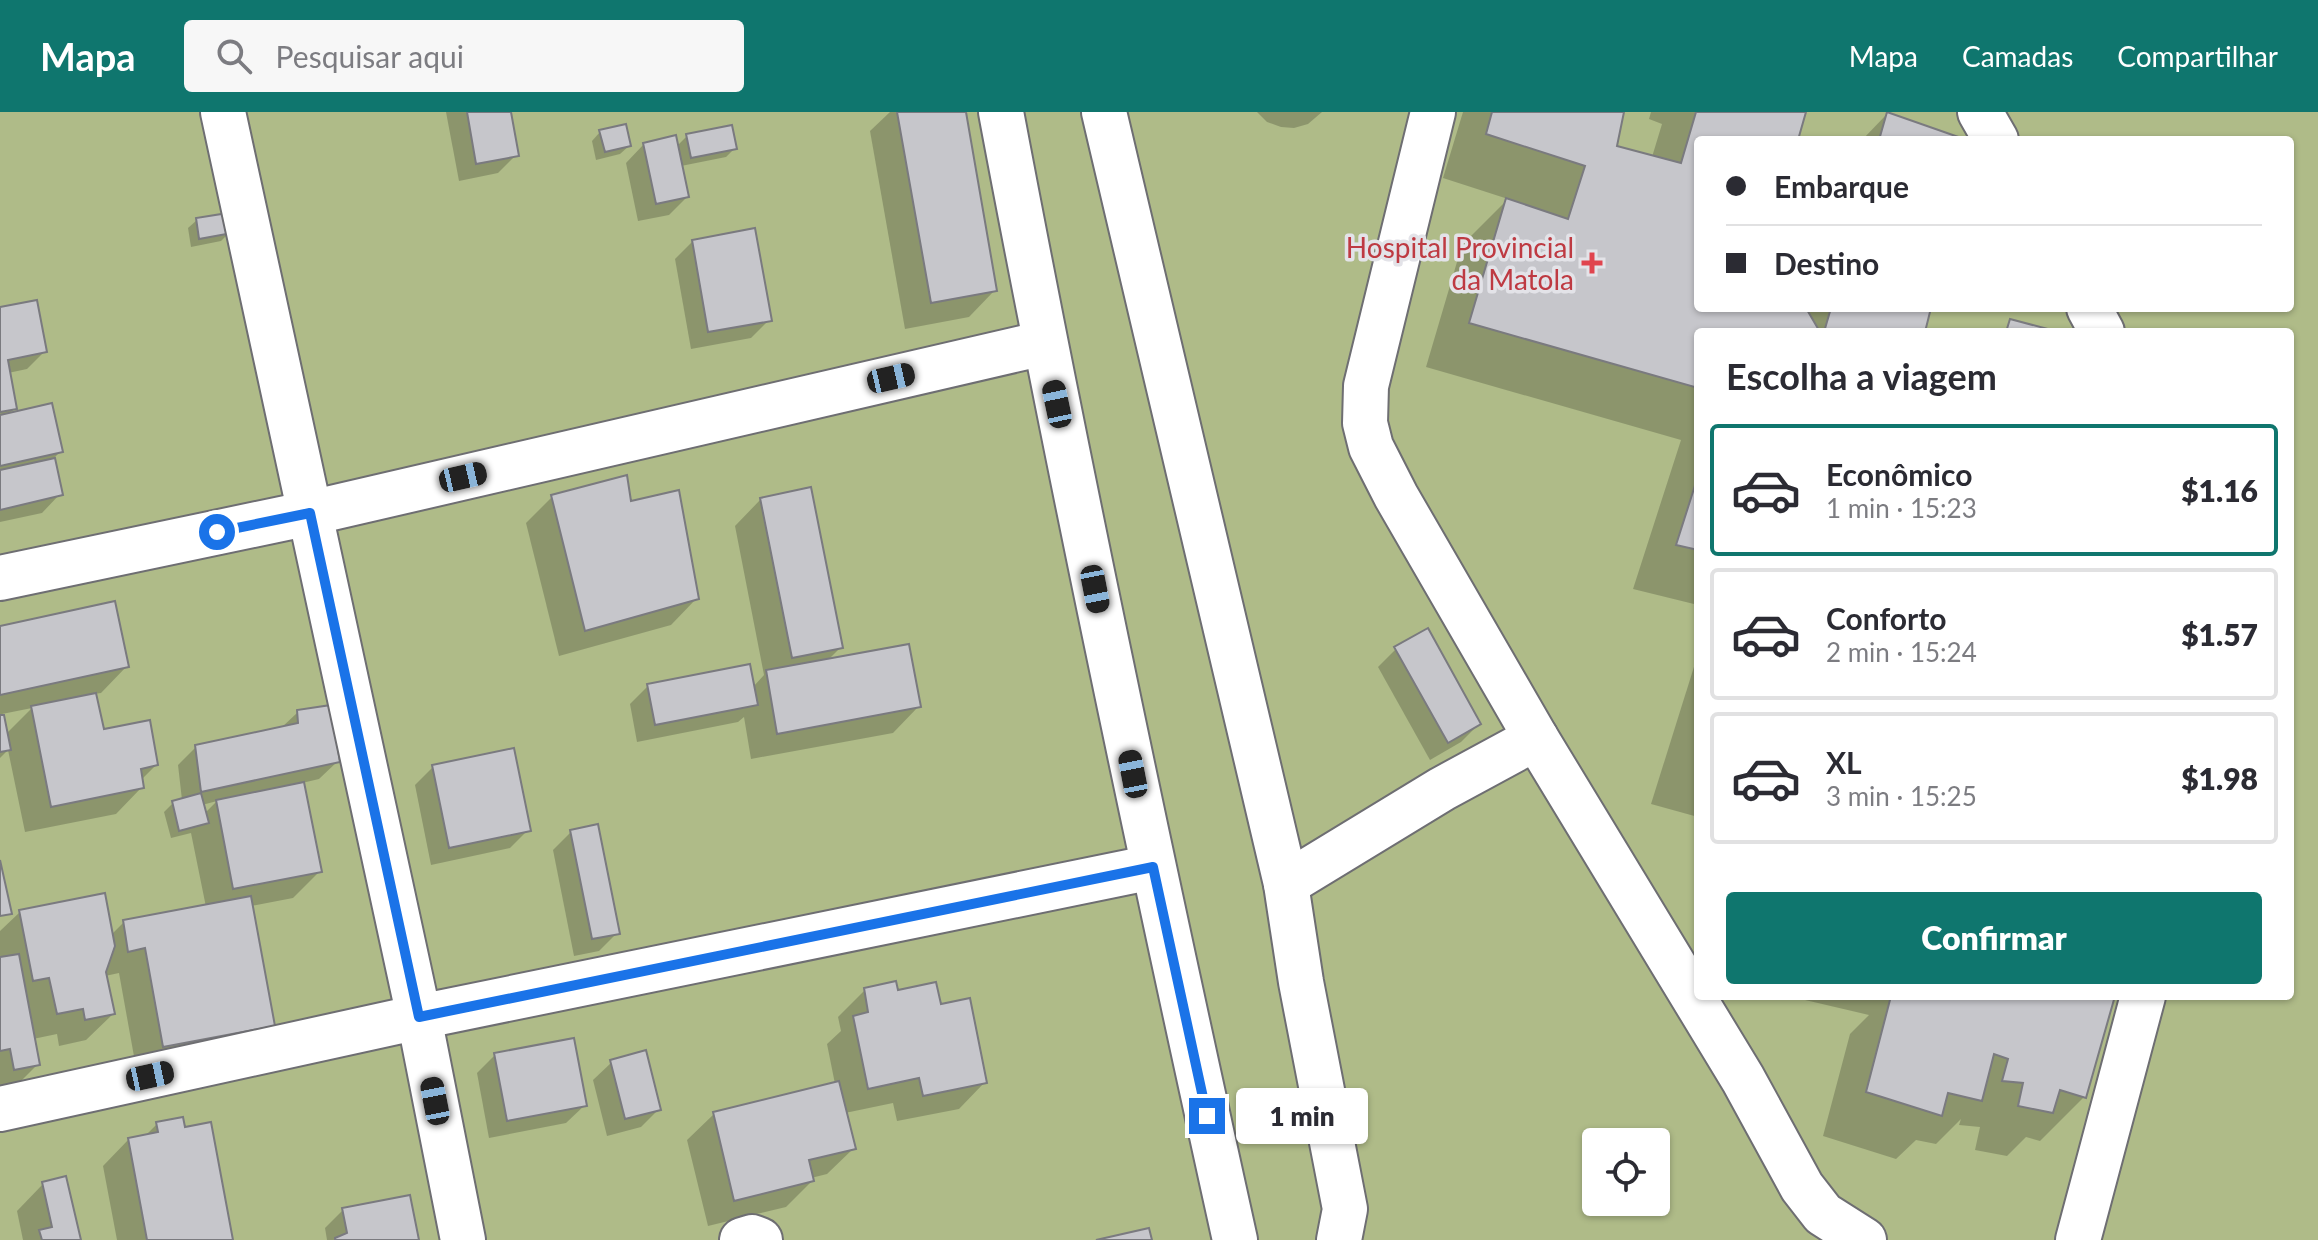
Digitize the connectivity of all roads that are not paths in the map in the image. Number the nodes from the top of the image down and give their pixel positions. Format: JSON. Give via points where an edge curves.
{"nodes":[{"id":1,"x":223,"y":112,"type":"edge"},
{"id":2,"x":1001,"y":112,"type":"edge"},
{"id":3,"x":1104,"y":112,"type":"edge"},
{"id":4,"x":1433,"y":112,"type":"edge"},
{"id":5,"x":1980,"y":112,"type":"edge"},
{"id":6,"x":1994,"y":136,"type":"edge"},
{"id":7,"x":1044,"y":343,"type":"junction"},
{"id":8,"x":310,"y":513,"type":"junction"},
{"id":9,"x":0,"y":578,"type":"edge"},
{"id":10,"x":1536,"y":738,"type":"junction"},
{"id":11,"x":1153,"y":867,"type":"junction"},
{"id":12,"x":1286,"y":884,"type":"junction"},
{"id":13,"x":1694,"y":998,"type":"edge"},
{"id":14,"x":1695,"y":1000,"type":"edge"},
{"id":15,"x":2142,"y":1000,"type":"edge"},
{"id":16,"x":419,"y":1017,"type":"junction"},
{"id":17,"x":0,"y":1109,"type":"edge"},
{"id":18,"x":1350,"y":1230,"type":"edge"},
{"id":19,"x":463,"y":1240,"type":"edge"},
{"id":20,"x":742,"y":1240,"type":"edge"},
{"id":21,"x":760,"y":1240,"type":"edge"},
{"id":22,"x":1235,"y":1240,"type":"edge"},
{"id":23,"x":1864,"y":1240,"type":"edge"},
{"id":24,"x":2078,"y":1240,"type":"edge"}],
"edges":[{"from":1,"to":8,"type":"street"},
{"from":2,"to":7,"type":"street"},
{"from":3,"to":12,"type":"street"},
{"from":4,"to":10,"type":"street","via":[[1366,386],[1365,423],[1396,496]]},
{"from":5,"to":6,"type":"street"},
{"from":7,"to":8,"type":"street"},
{"from":7,"to":11,"type":"street"},
{"from":8,"to":9,"type":"street"},
{"from":8,"to":16,"type":"street"},
{"from":10,"to":12,"type":"street"},
{"from":10,"to":13,"type":"street"},
{"from":11,"to":16,"type":"street"},
{"from":11,"to":22,"type":"street"},
{"from":12,"to":18,"type":"street"},
{"from":14,"to":23,"type":"street","via":[[1802,1187],[1823,1214]]},
{"from":15,"to":24,"type":"street"},
{"from":16,"to":17,"type":"street"},
{"from":16,"to":19,"type":"street"},
{"from":20,"to":21,"type":"street"}]}
